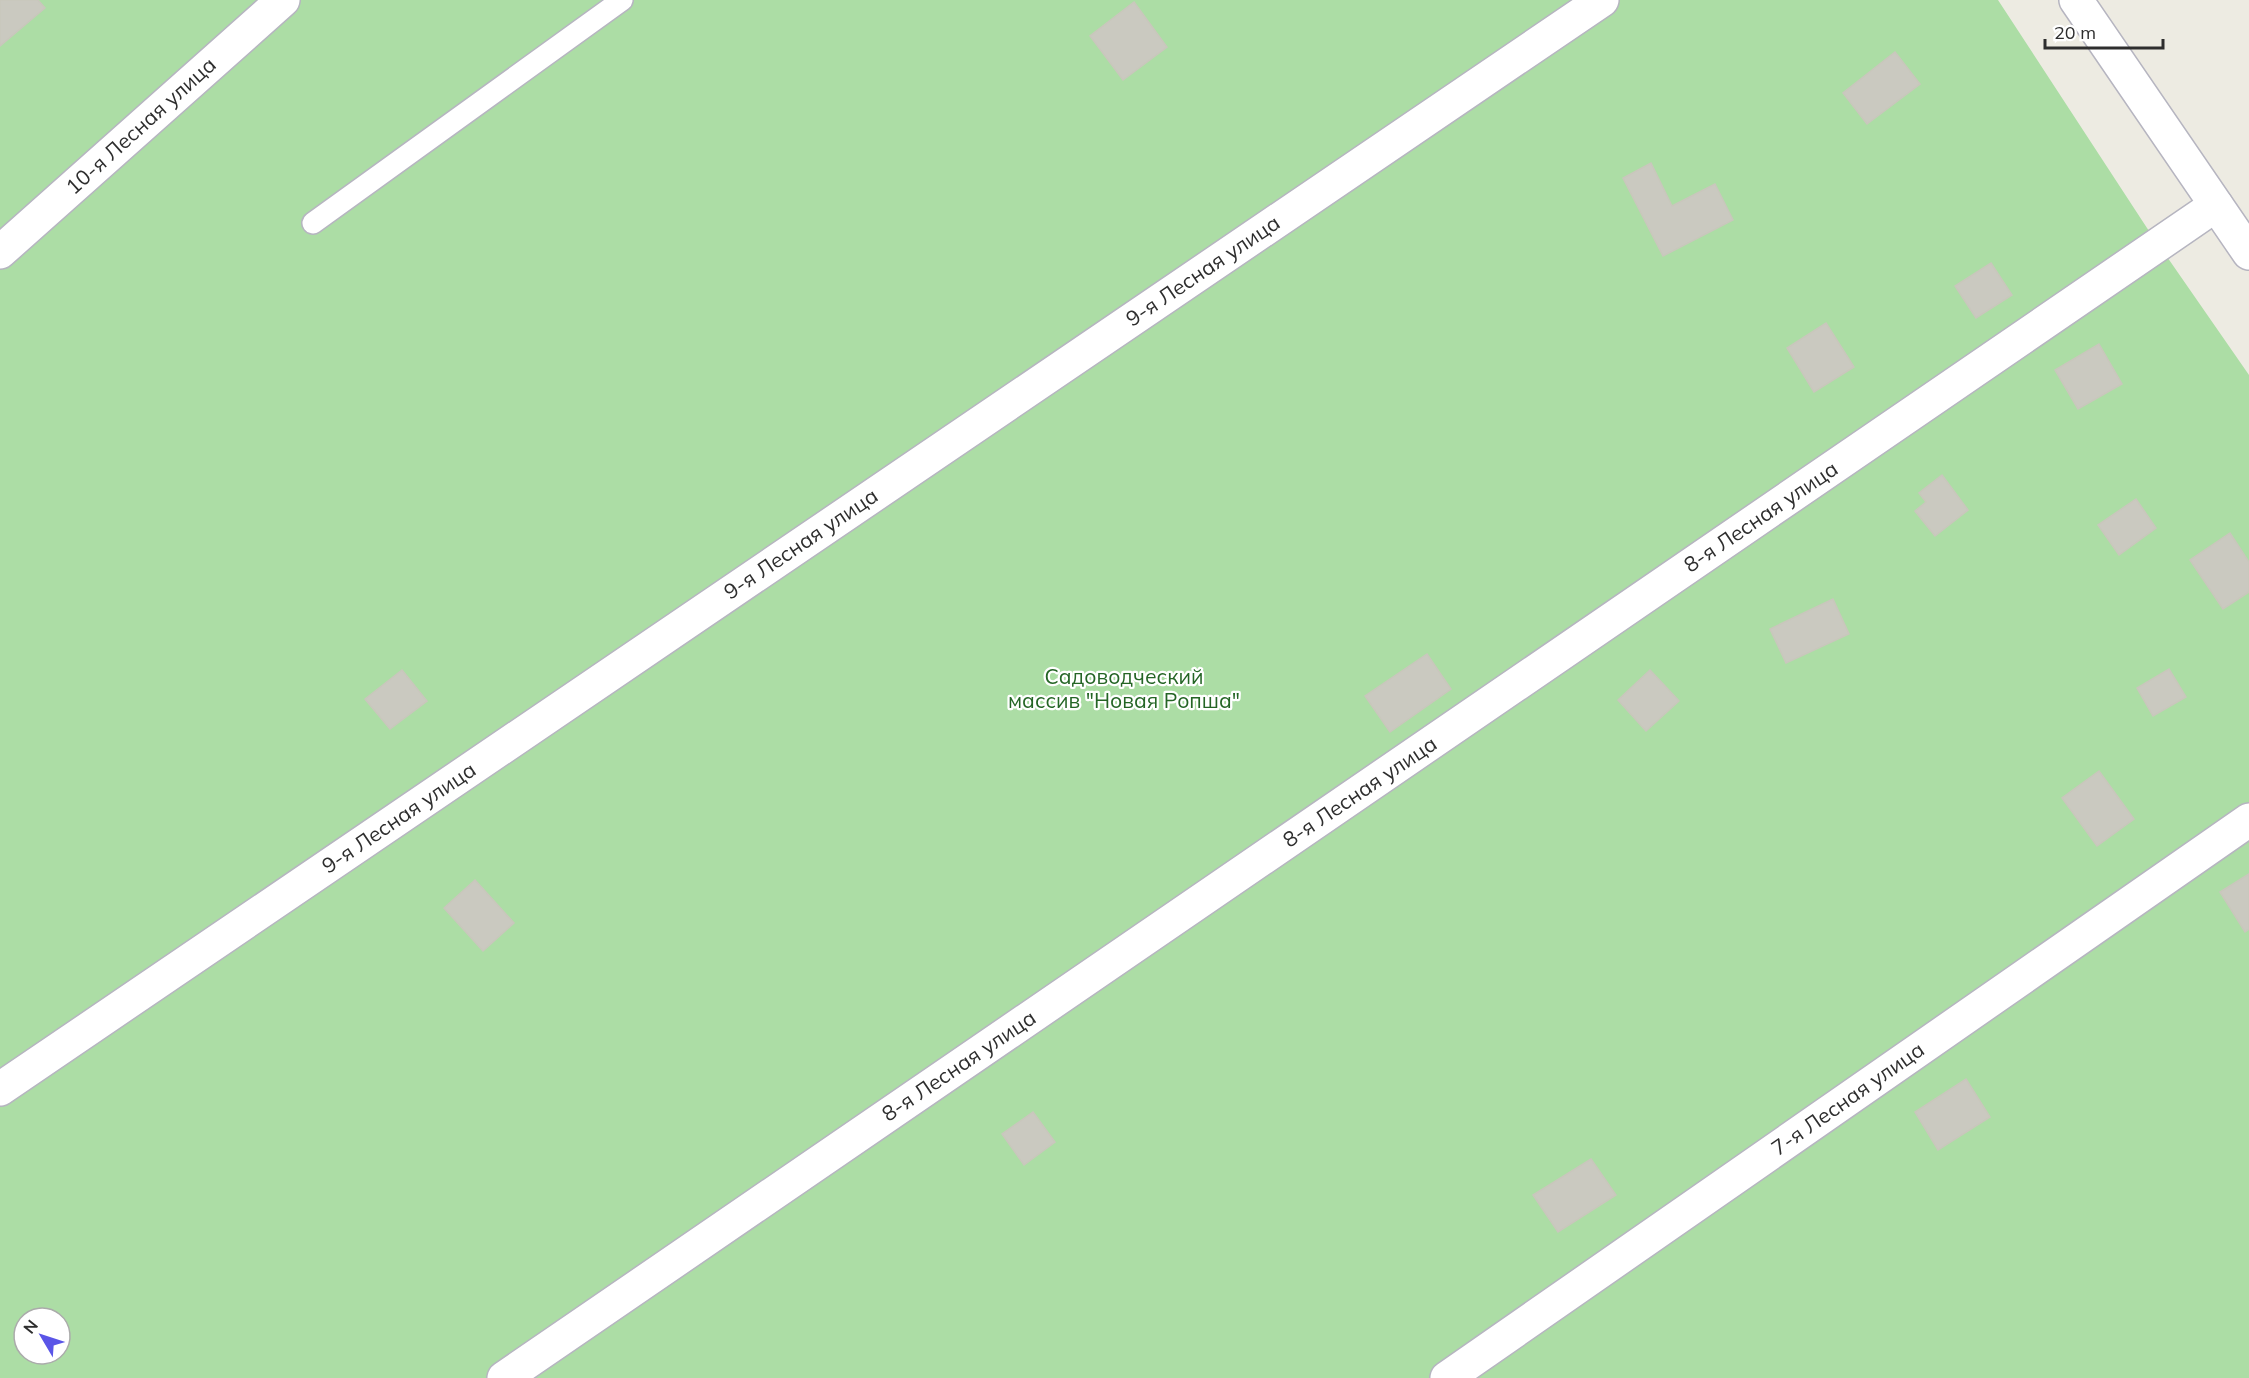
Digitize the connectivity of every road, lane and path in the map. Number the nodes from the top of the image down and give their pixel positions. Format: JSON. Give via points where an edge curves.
{"nodes":[{"id":1,"x":283,"y":0,"type":"edge"},
{"id":2,"x":622,"y":0,"type":"edge"},
{"id":3,"x":1602,"y":0,"type":"edge"},
{"id":4,"x":2076,"y":0,"type":"edge"},
{"id":5,"x":2216,"y":206,"type":"junction"},
{"id":6,"x":313,"y":223,"type":"dead end"},
{"id":7,"x":0,"y":252,"type":"edge"},
{"id":8,"x":2249,"y":253,"type":"edge"},
{"id":9,"x":2249,"y":820,"type":"edge"},
{"id":10,"x":0,"y":1089,"type":"edge"},
{"id":11,"x":504,"y":1378,"type":"edge"},
{"id":12,"x":1447,"y":1378,"type":"edge"}],
"edges":[{"from":1,"to":7,"type":"street","name":"10-я Лесная улица"},
{"from":2,"to":6,"type":"lane"},
{"from":3,"to":10,"type":"street","name":"9-я Лесная улица"},
{"from":4,"to":5,"type":"street"},
{"from":5,"to":8,"type":"street"},
{"from":5,"to":11,"type":"street","name":"8-я Лесная улица"},
{"from":9,"to":12,"type":"street","name":"7-я Лесная улица"}]}
